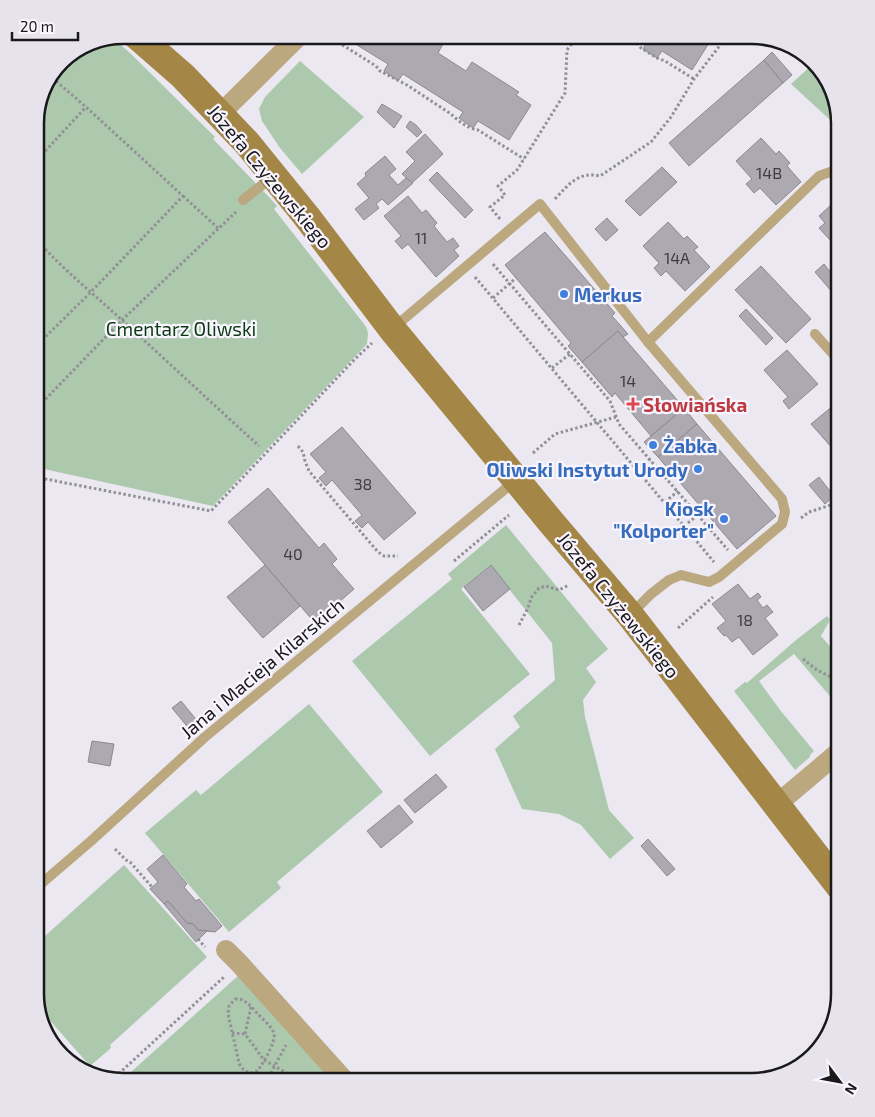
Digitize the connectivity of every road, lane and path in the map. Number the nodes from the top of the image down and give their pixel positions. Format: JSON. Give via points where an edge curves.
{"nodes":[{"id":1,"x":146,"y":44,"type":"edge"},
{"id":2,"x":291,"y":44,"type":"edge"},
{"id":3,"x":341,"y":44,"type":"edge"},
{"id":4,"x":571,"y":44,"type":"edge"},
{"id":5,"x":638,"y":44,"type":"edge"},
{"id":6,"x":721,"y":44,"type":"edge"},
{"id":7,"x":694,"y":79,"type":"junction"},
{"id":8,"x":56,"y":81,"type":"edge"},
{"id":9,"x":86,"y":107,"type":"junction"},
{"id":10,"x":220,"y":114,"type":"junction"},
{"id":11,"x":44,"y":152,"type":"edge"},
{"id":12,"x":524,"y":159,"type":"junction"},
{"id":13,"x":831,"y":172,"type":"edge"},
{"id":14,"x":274,"y":175,"type":"junction"},
{"id":15,"x":505,"y":194,"type":"dead end"},
{"id":16,"x":183,"y":196,"type":"junction"},
{"id":17,"x":243,"y":200,"type":"joint"},
{"id":18,"x":545,"y":210,"type":"junction"},
{"id":19,"x":218,"y":228,"type":"junction"},
{"id":20,"x":44,"y":249,"type":"edge"},
{"id":21,"x":489,"y":259,"type":"dead end"},
{"id":22,"x":472,"y":273,"type":"dead end"},
{"id":23,"x":516,"y":278,"type":"dead end"},
{"id":24,"x":510,"y":284,"type":"junction"},
{"id":25,"x":90,"y":292,"type":"junction"},
{"id":26,"x":493,"y":298,"type":"junction"},
{"id":27,"x":122,"y":320,"type":"junction"},
{"id":28,"x":815,"y":334,"type":"dead end"},
{"id":29,"x":382,"y":336,"type":"junction"},
{"id":30,"x":44,"y":338,"type":"edge"},
{"id":31,"x":648,"y":342,"type":"junction"},
{"id":32,"x":831,"y":352,"type":"edge"},
{"id":33,"x":570,"y":354,"type":"junction"},
{"id":34,"x":552,"y":368,"type":"junction"},
{"id":35,"x":44,"y":401,"type":"edge"},
{"id":36,"x":616,"y":417,"type":"junction"},
{"id":37,"x":597,"y":422,"type":"junction"},
{"id":38,"x":259,"y":446,"type":"dead end"},
{"id":39,"x":298,"y":446,"type":"dead end"},
{"id":40,"x":533,"y":453,"type":"dead end"},
{"id":41,"x":650,"y":460,"type":"junction"},
{"id":42,"x":637,"y":470,"type":"junction"},
{"id":43,"x":44,"y":479,"type":"edge"},
{"id":44,"x":516,"y":479,"type":"junction"},
{"id":45,"x":678,"y":491,"type":"junction"},
{"id":46,"x":664,"y":502,"type":"junction"},
{"id":47,"x":831,"y":505,"type":"edge"},
{"id":48,"x":808,"y":512,"type":"dead end"},
{"id":49,"x":509,"y":514,"type":"dead end"},
{"id":50,"x":698,"y":515,"type":"junction"},
{"id":51,"x":684,"y":526,"type":"junction"},
{"id":52,"x":403,"y":556,"type":"dead end"},
{"id":53,"x":735,"y":557,"type":"junction"},
{"id":54,"x":454,"y":561,"type":"dead end"},
{"id":55,"x":569,"y":585,"type":"dead end"},
{"id":56,"x":707,"y":603,"type":"dead end"},
{"id":57,"x":630,"y":615,"type":"junction"},
{"id":58,"x":519,"y":625,"type":"dead end"},
{"id":59,"x":678,"y":628,"type":"dead end"},
{"id":60,"x":803,"y":659,"type":"dead end"},
{"id":61,"x":831,"y":677,"type":"edge"},
{"id":62,"x":831,"y":758,"type":"edge"},
{"id":63,"x":776,"y":805,"type":"junction"},
{"id":64,"x":115,"y":849,"type":"dead end"},
{"id":65,"x":831,"y":875,"type":"edge"},
{"id":66,"x":44,"y":881,"type":"edge"},
{"id":67,"x":152,"y":887,"type":"dead end"},
{"id":68,"x":233,"y":956,"type":"joint"},
{"id":69,"x":251,"y":1007,"type":"junction"},
{"id":70,"x":232,"y":1033,"type":"junction"},
{"id":71,"x":245,"y":1034,"type":"junction"},
{"id":72,"x":287,"y":1043,"type":"dead end"},
{"id":73,"x":264,"y":1060,"type":"junction"},
{"id":74,"x":274,"y":1066,"type":"junction"},
{"id":75,"x":119,"y":1073,"type":"edge"},
{"id":76,"x":270,"y":1073,"type":"edge"},
{"id":77,"x":286,"y":1073,"type":"edge"},
{"id":78,"x":338,"y":1073,"type":"edge"}],
"edges":[{"from":1,"to":10,"type":"street","name":"Józefa Czyżewskiego"},
{"from":2,"to":10,"type":"street"},
{"from":3,"to":12,"type":"path"},
{"from":4,"to":12,"type":"path","via":[[567,50],[565,93]]},
{"from":5,"to":7,"type":"path"},
{"from":6,"to":7,"type":"path"},
{"from":7,"to":18,"type":"path","via":[[651,142],[600,176],[579,177]]},
{"from":8,"to":9,"type":"path"},
{"from":9,"to":11,"type":"path"},
{"from":9,"to":16,"type":"path"},
{"from":10,"to":14,"type":"street","name":"Józefa Czyżewskiego"},
{"from":12,"to":15,"type":"path","via":[[517,170],[498,186]]},
{"from":13,"to":31,"type":"lane","via":[[819,176]]},
{"from":14,"to":17,"type":"lane"},
{"from":14,"to":29,"type":"street","name":"Józefa Czyżewskiego","via":[[307,217]]},
{"from":16,"to":19,"type":"path"},
{"from":16,"to":25,"type":"path"},
{"from":17,"to":19,"type":"path","via":[[240,208]]},
{"from":18,"to":29,"type":"lane","via":[[540,204]]},
{"from":18,"to":31,"type":"lane"},
{"from":19,"to":27,"type":"path"},
{"from":20,"to":25,"type":"path"},
{"from":21,"to":24,"type":"path"},
{"from":22,"to":26,"type":"path"},
{"from":23,"to":24,"type":"path"},
{"from":24,"to":26,"type":"path"},
{"from":24,"to":33,"type":"path"},
{"from":25,"to":27,"type":"path"},
{"from":25,"to":30,"type":"path"},
{"from":26,"to":34,"type":"path"},
{"from":27,"to":35,"type":"path"},
{"from":27,"to":38,"type":"path"},
{"from":28,"to":32,"type":"lane"},
{"from":29,"to":43,"type":"path","via":[[355,359],[211,511]]},
{"from":29,"to":44,"type":"street","name":"Józefa Czyżewskiego"},
{"from":31,"to":53,"type":"lane","via":[[782,499],[785,512],[782,524]]},
{"from":33,"to":34,"type":"path"},
{"from":33,"to":36,"type":"path","via":[[610,401]]},
{"from":34,"to":37,"type":"path"},
{"from":36,"to":37,"type":"path"},
{"from":36,"to":41,"type":"path"},
{"from":37,"to":40,"type":"path","via":[[555,434]]},
{"from":37,"to":42,"type":"path"},
{"from":39,"to":52,"type":"path","via":[[309,470],[378,552],[384,556]]},
{"from":41,"to":42,"type":"path"},
{"from":41,"to":45,"type":"path"},
{"from":42,"to":46,"type":"path"},
{"from":44,"to":57,"type":"street","name":"Józefa Czyżewskiego"},
{"from":44,"to":66,"type":"lane","name":"Jana i Macieja Kilarskich","via":[[205,737]]},
{"from":45,"to":46,"type":"path"},
{"from":45,"to":50,"type":"path"},
{"from":46,"to":51,"type":"path"},
{"from":47,"to":48,"type":"path"},
{"from":49,"to":54,"type":"path"},
{"from":50,"to":51,"type":"path"},
{"from":50,"to":53,"type":"path"},
{"from":51,"to":53,"type":"path","via":[[717,565]]},
{"from":53,"to":57,"type":"lane","via":[[719,577],[710,582],[681,575],[669,580]]},
{"from":55,"to":58,"type":"path","via":[[559,590],[546,586],[538,588]]},
{"from":56,"to":59,"type":"path"},
{"from":57,"to":63,"type":"street","name":"Józefa Czyżewskiego"},
{"from":60,"to":61,"type":"path"},
{"from":62,"to":63,"type":"street"},
{"from":63,"to":65,"type":"street","name":"Józefa Czyżewskiego"},
{"from":64,"to":67,"type":"path"},
{"from":68,"to":75,"type":"path"},
{"from":68,"to":78,"type":"street"},
{"from":69,"to":70,"type":"path","via":[[238,999],[229,1006]]},
{"from":69,"to":71,"type":"path"},
{"from":69,"to":73,"type":"path","via":[[275,1035]]},
{"from":70,"to":71,"type":"path"},
{"from":70,"to":73,"type":"path","via":[[242,1069],[255,1072]]},
{"from":71,"to":73,"type":"path"},
{"from":72,"to":74,"type":"path"},
{"from":73,"to":74,"type":"path"},
{"from":74,"to":76,"type":"path"},
{"from":74,"to":77,"type":"path"}]}
